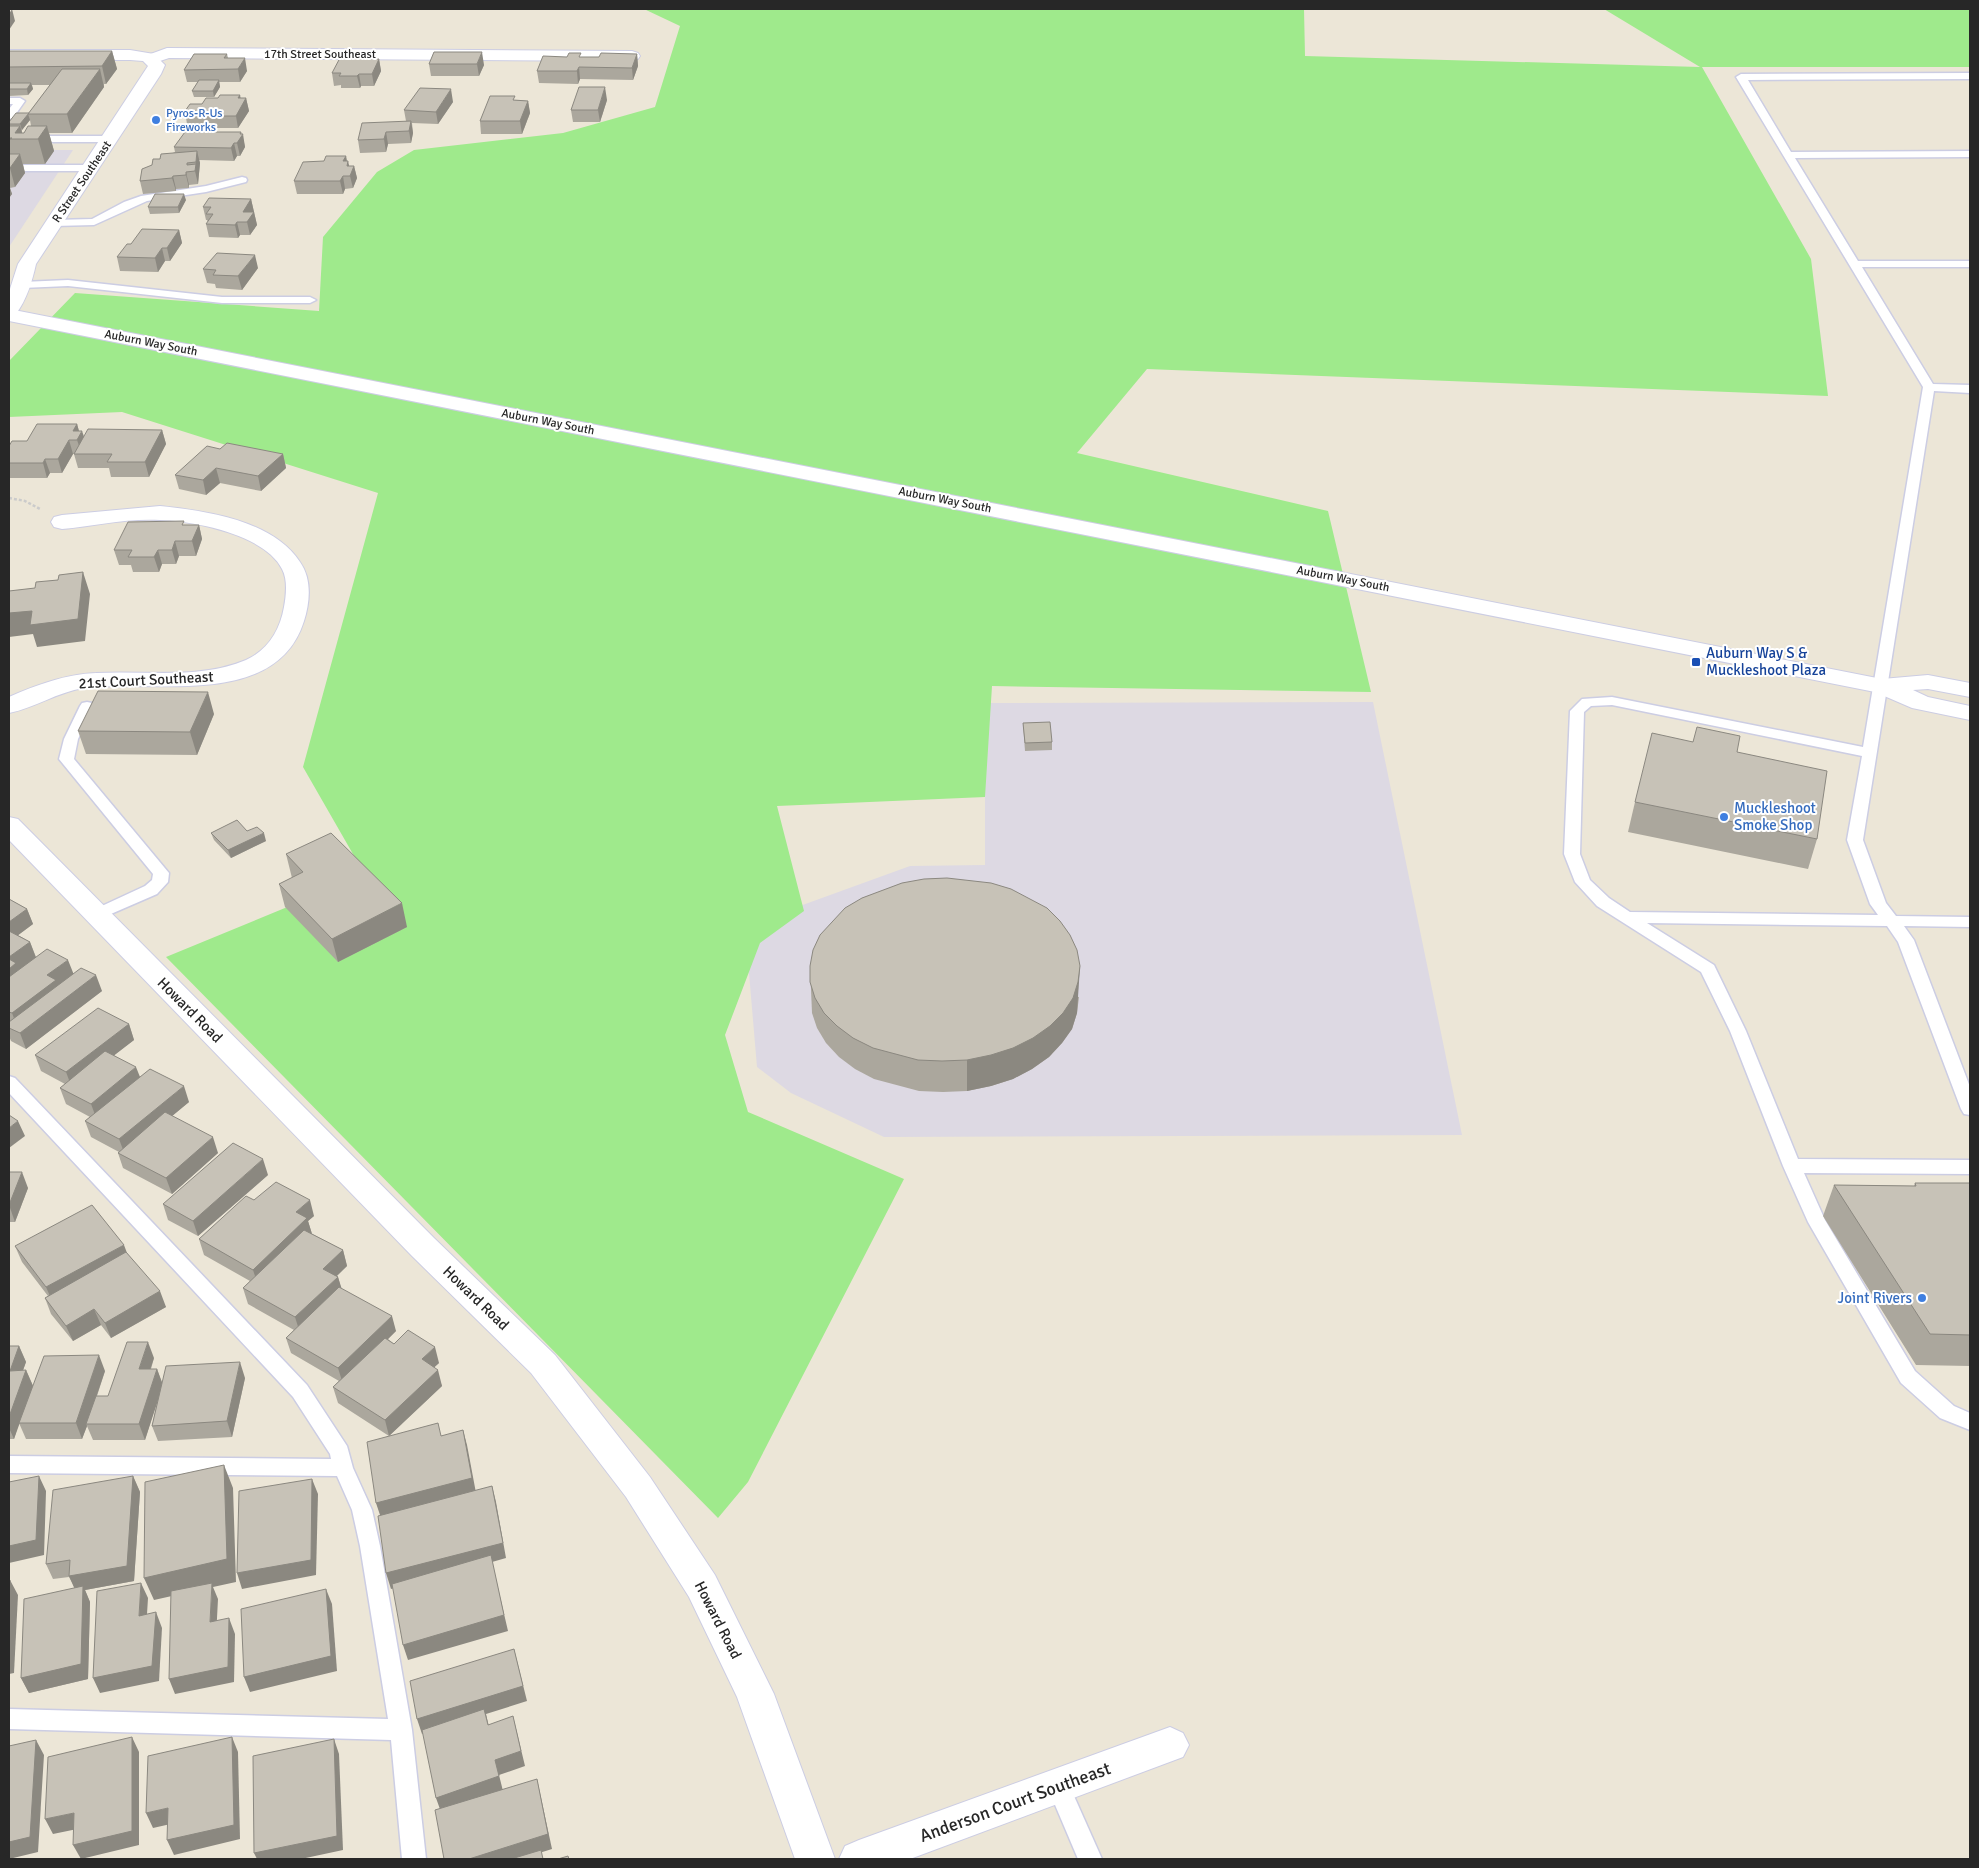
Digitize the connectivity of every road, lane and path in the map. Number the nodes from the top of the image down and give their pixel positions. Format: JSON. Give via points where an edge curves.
{"nodes":[{"id":1,"x":9,"y":55,"type":"edge"},
{"id":2,"x":632,"y":56,"type":"edge"},
{"id":3,"x":151,"y":59,"type":"junction"},
{"id":4,"x":1970,"y":76,"type":"edge"},
{"id":5,"x":9,"y":101,"type":"edge"},
{"id":6,"x":9,"y":116,"type":"edge"},
{"id":7,"x":9,"y":138,"type":"edge"},
{"id":8,"x":111,"y":138,"type":"junction"},
{"id":9,"x":1970,"y":154,"type":"edge"},
{"id":10,"x":1788,"y":155,"type":"junction"},
{"id":11,"x":9,"y":168,"type":"edge"},
{"id":12,"x":92,"y":168,"type":"junction"},
{"id":13,"x":242,"y":180,"type":"dead end"},
{"id":14,"x":54,"y":223,"type":"junction"},
{"id":15,"x":1854,"y":264,"type":"junction"},
{"id":16,"x":1970,"y":264,"type":"edge"},
{"id":17,"x":22,"y":284,"type":"junction"},
{"id":18,"x":310,"y":300,"type":"dead end"},
{"id":19,"x":9,"y":310,"type":"edge"},
{"id":20,"x":9,"y":315,"type":"edge"},
{"id":21,"x":1929,"y":387,"type":"junction"},
{"id":22,"x":1970,"y":388,"type":"edge"},
{"id":23,"x":9,"y":498,"type":"edge"},
{"id":24,"x":62,"y":522,"type":"joint"},
{"id":25,"x":1882,"y":686,"type":"junction"},
{"id":26,"x":1970,"y":690,"type":"edge"},
{"id":27,"x":9,"y":706,"type":"edge"},
{"id":28,"x":87,"y":706,"type":"dead end"},
{"id":29,"x":1970,"y":713,"type":"edge"},
{"id":30,"x":1870,"y":753,"type":"junction"},
{"id":31,"x":9,"y":826,"type":"edge"},
{"id":32,"x":97,"y":915,"type":"junction"},
{"id":33,"x":1627,"y":917,"type":"junction"},
{"id":34,"x":1892,"y":922,"type":"junction"},
{"id":35,"x":1970,"y":922,"type":"edge"},
{"id":36,"x":9,"y":1082,"type":"edge"},
{"id":37,"x":1970,"y":1109,"type":"edge"},
{"id":38,"x":1792,"y":1166,"type":"junction"},
{"id":39,"x":1970,"y":1167,"type":"edge"},
{"id":40,"x":1970,"y":1422,"type":"edge"},
{"id":41,"x":9,"y":1465,"type":"edge"},
{"id":42,"x":343,"y":1468,"type":"junction"},
{"id":43,"x":9,"y":1719,"type":"edge"},
{"id":44,"x":401,"y":1730,"type":"junction"},
{"id":45,"x":1170,"y":1745,"type":"dead end"},
{"id":46,"x":1058,"y":1786,"type":"junction"},
{"id":47,"x":414,"y":1859,"type":"edge"},
{"id":48,"x":815,"y":1859,"type":"edge"},
{"id":49,"x":859,"y":1859,"type":"edge"},
{"id":50,"x":1090,"y":1859,"type":"edge"}],
"edges":[{"from":1,"to":3,"type":"street","name":"17th Street Southeast","via":[[112,54]]},
{"from":2,"to":3,"type":"street","name":"17th Street Southeast","via":[[167,53]]},
{"from":3,"to":8,"type":"street","name":"R Street Southeast","via":[[156,64],[153,74]]},
{"from":4,"to":10,"type":"lane","via":[[1741,77]]},
{"from":5,"to":6,"type":"lane","via":[[20,101]]},
{"from":7,"to":8,"type":"lane"},
{"from":8,"to":12,"type":"street","name":"R Street Southeast"},
{"from":9,"to":10,"type":"lane"},
{"from":10,"to":15,"type":"lane"},
{"from":11,"to":12,"type":"lane"},
{"from":12,"to":14,"type":"street","name":"R Street Southeast"},
{"from":13,"to":14,"type":"lane","via":[[145,198],[94,222]]},
{"from":14,"to":17,"type":"street","name":"R Street Southeast","via":[[27,264]]},
{"from":15,"to":16,"type":"lane"},
{"from":15,"to":21,"type":"lane"},
{"from":17,"to":18,"type":"lane","via":[[68,283],[222,300]]},
{"from":17,"to":19,"type":"street","name":"R Street Southeast"},
{"from":20,"to":25,"type":"street","name":"Auburn Way South"},
{"from":21,"to":22,"type":"lane"},
{"from":21,"to":25,"type":"lane"},
{"from":23,"to":24,"type":"path","via":[[29,501]]},
{"from":24,"to":27,"type":"street","name":"21st Court Southeast","via":[[158,513],[195,516],[258,538],[282,552],[294,571],[295,616],[270,657],[223,676],[94,680],[64,685]]},
{"from":25,"to":26,"type":"street","name":"Auburn Way South","via":[[1928,682]]},
{"from":25,"to":29,"type":"street","name":"Auburn Way South","via":[[1921,703]]},
{"from":25,"to":30,"type":"lane"},
{"from":28,"to":32,"type":"lane","via":[[66,759],[161,873],[160,882],[150,890]]},
{"from":30,"to":33,"type":"lane","via":[[1612,701],[1588,702],[1577,711],[1572,854],[1583,882],[1603,902]]},
{"from":30,"to":34,"type":"lane","via":[[1855,840],[1878,904]]},
{"from":31,"to":32,"type":"street","name":"Howard Road"},
{"from":32,"to":48,"type":"street","name":"Howard Road","via":[[423,1247],[543,1364],[632,1479],[702,1586],[755,1694]]},
{"from":33,"to":34,"type":"lane"},
{"from":33,"to":38,"type":"lane","via":[[1708,970],[1741,1040]]},
{"from":34,"to":35,"type":"lane"},
{"from":34,"to":37,"type":"lane","via":[[1906,940]]},
{"from":36,"to":42,"type":"lane","via":[[300,1391],[340,1452]]},
{"from":38,"to":39,"type":"lane"},
{"from":38,"to":40,"type":"lane","via":[[1817,1222],[1908,1377],[1947,1412]]},
{"from":41,"to":42,"type":"lane"},
{"from":42,"to":44,"type":"lane","via":[[362,1510]]},
{"from":43,"to":44,"type":"lane"},
{"from":44,"to":47,"type":"lane"},
{"from":45,"to":46,"type":"street","name":"Anderson Court Southeast"},
{"from":46,"to":49,"type":"street","name":"Anderson Court Southeast"},
{"from":46,"to":50,"type":"lane"}]}
